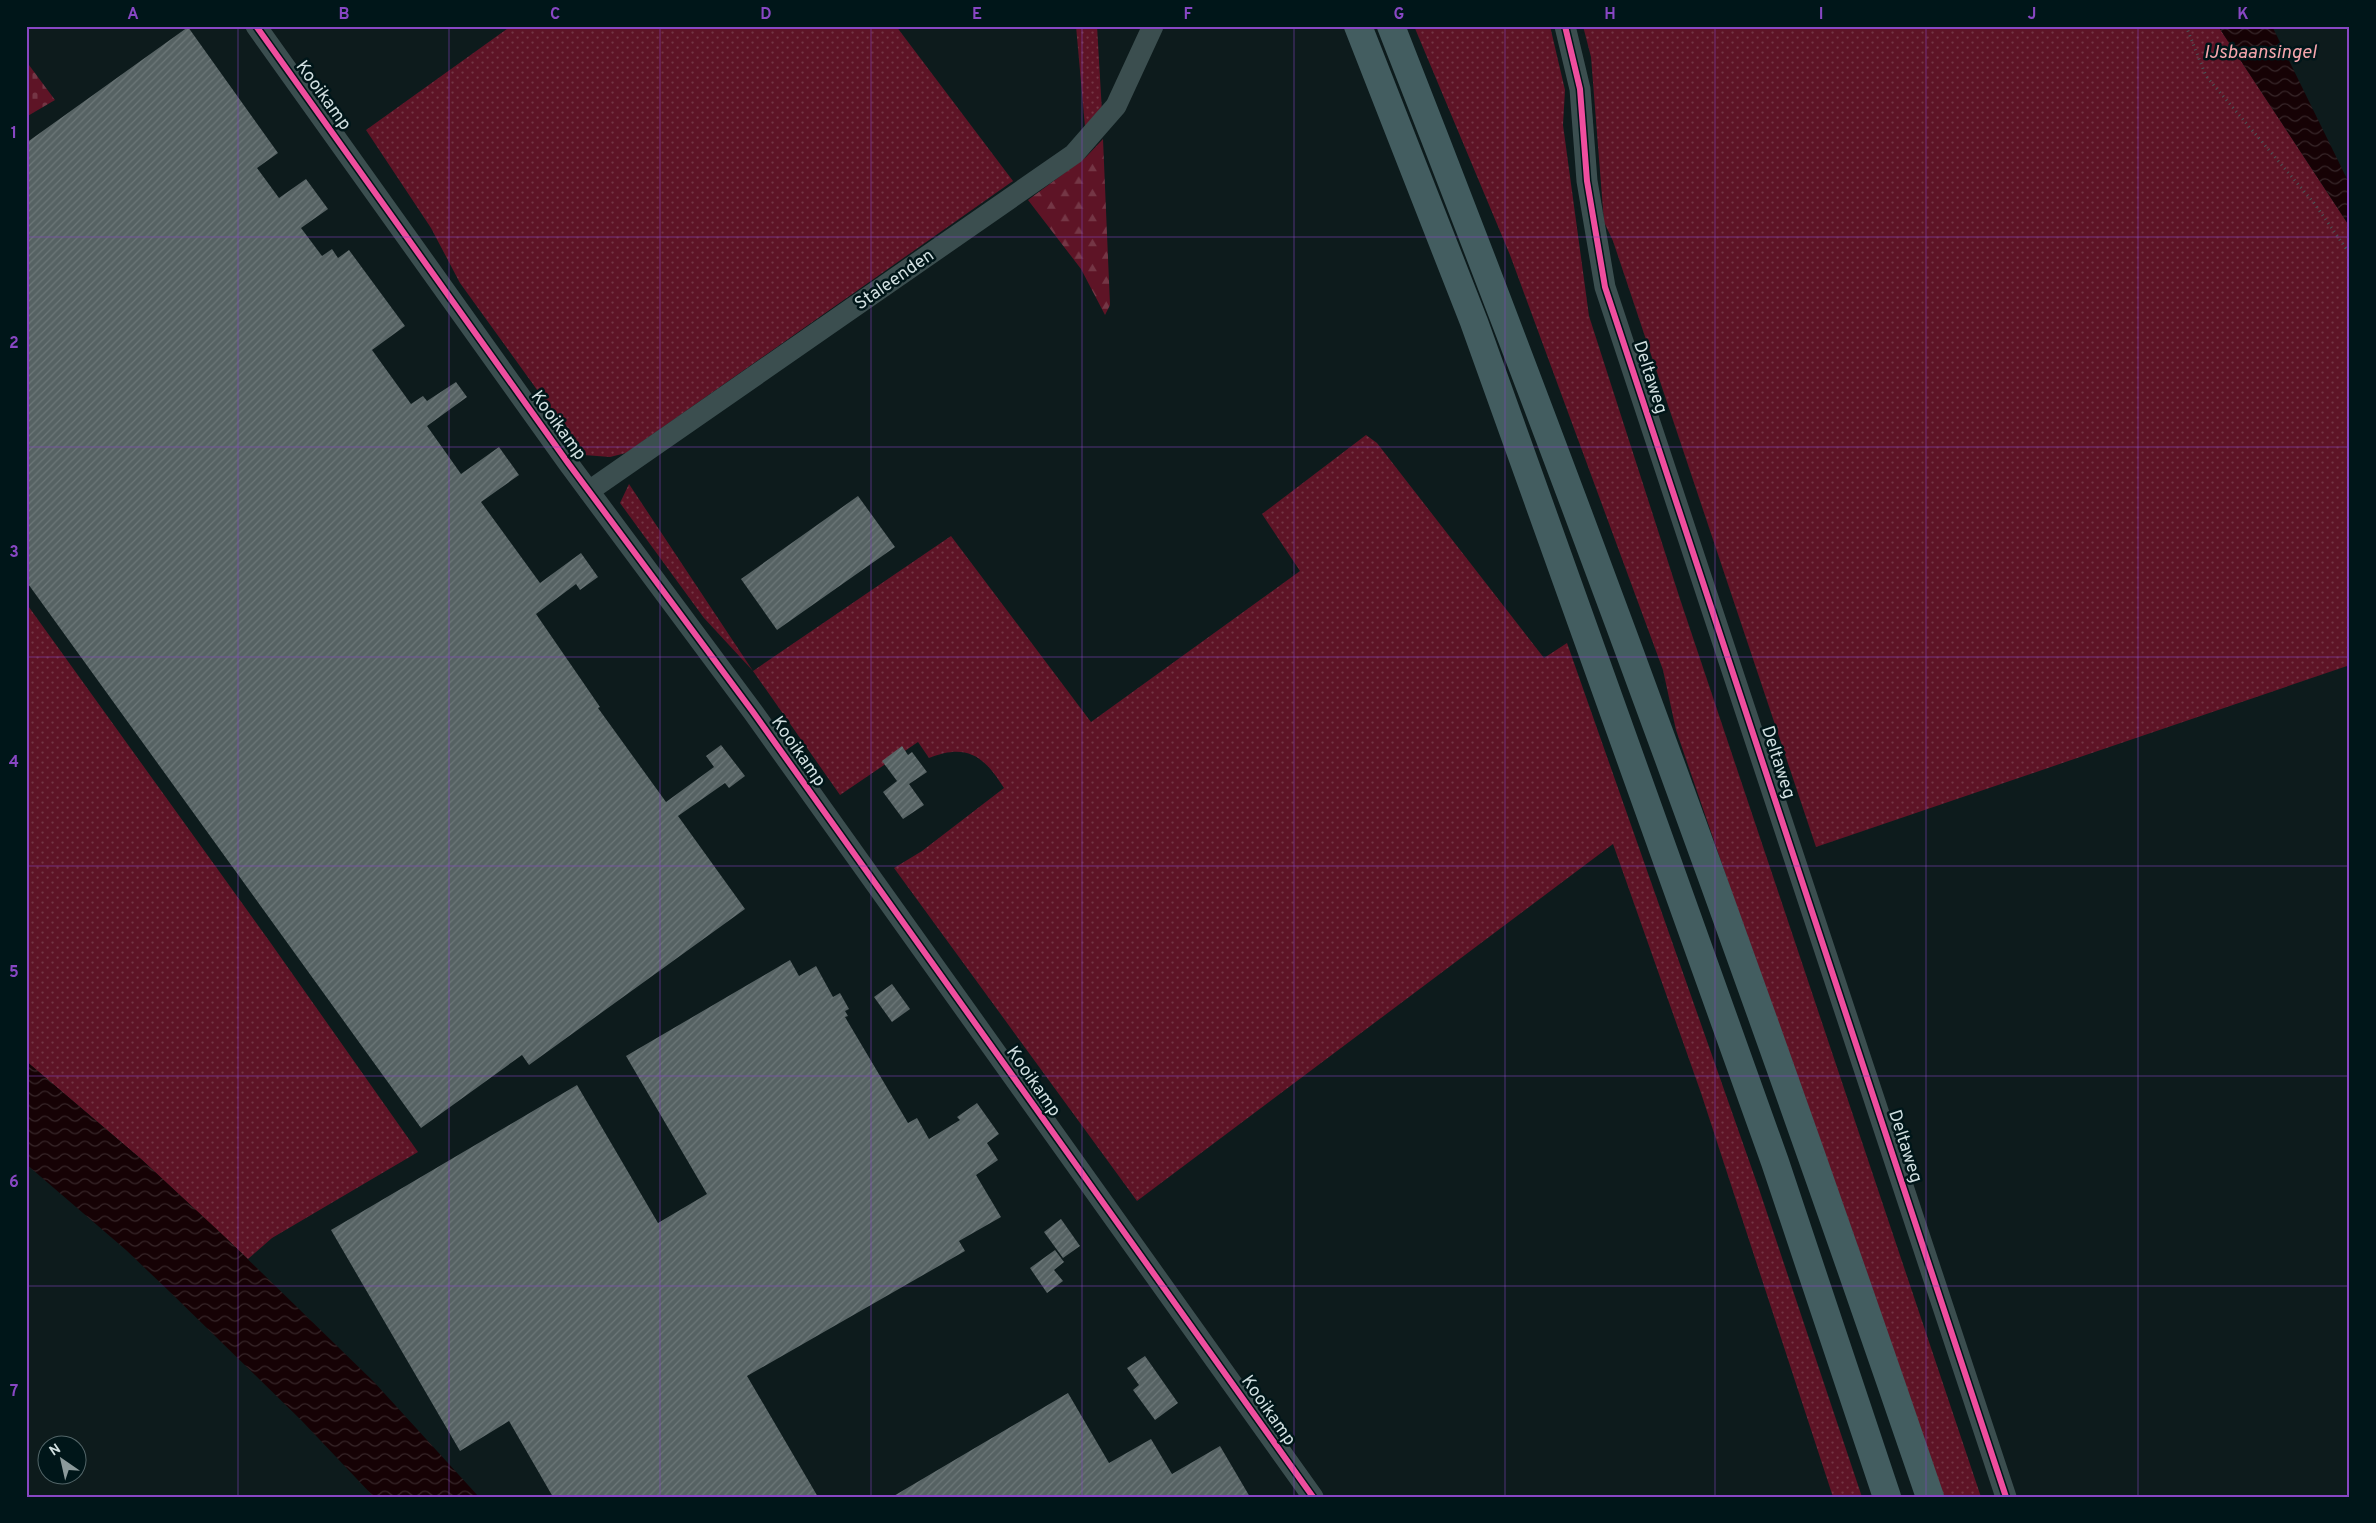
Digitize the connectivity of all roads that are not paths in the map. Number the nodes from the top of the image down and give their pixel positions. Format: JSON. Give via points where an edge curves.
{"nodes":[{"id":1,"x":256,"y":26,"type":"edge"},
{"id":2,"x":1153,"y":26,"type":"edge"},
{"id":3,"x":1391,"y":26,"type":"edge"},
{"id":4,"x":1565,"y":26,"type":"edge"},
{"id":5,"x":1358,"y":27,"type":"edge"},
{"id":6,"x":589,"y":491,"type":"junction"},
{"id":7,"x":1313,"y":1497,"type":"edge"},
{"id":8,"x":1888,"y":1497,"type":"edge"},
{"id":9,"x":1930,"y":1497,"type":"edge"},
{"id":10,"x":2006,"y":1497,"type":"edge"}],
"edges":[{"from":1,"to":6,"type":"street","name":"Kooikamp"},
{"from":2,"to":6,"type":"street","name":"Staleenden","via":[[1116,106],[1074,154]]},
{"from":3,"to":9,"type":"highway","via":[[1503,311],[1800,1118]]},
{"from":4,"to":10,"type":"street","name":"Deltaweg","via":[[1580,89],[1587,182],[1605,287]]},
{"from":5,"to":8,"type":"highway","via":[[1477,331],[1775,1162]]},
{"from":6,"to":7,"type":"street","name":"Kooikamp","via":[[753,712]]}]}
